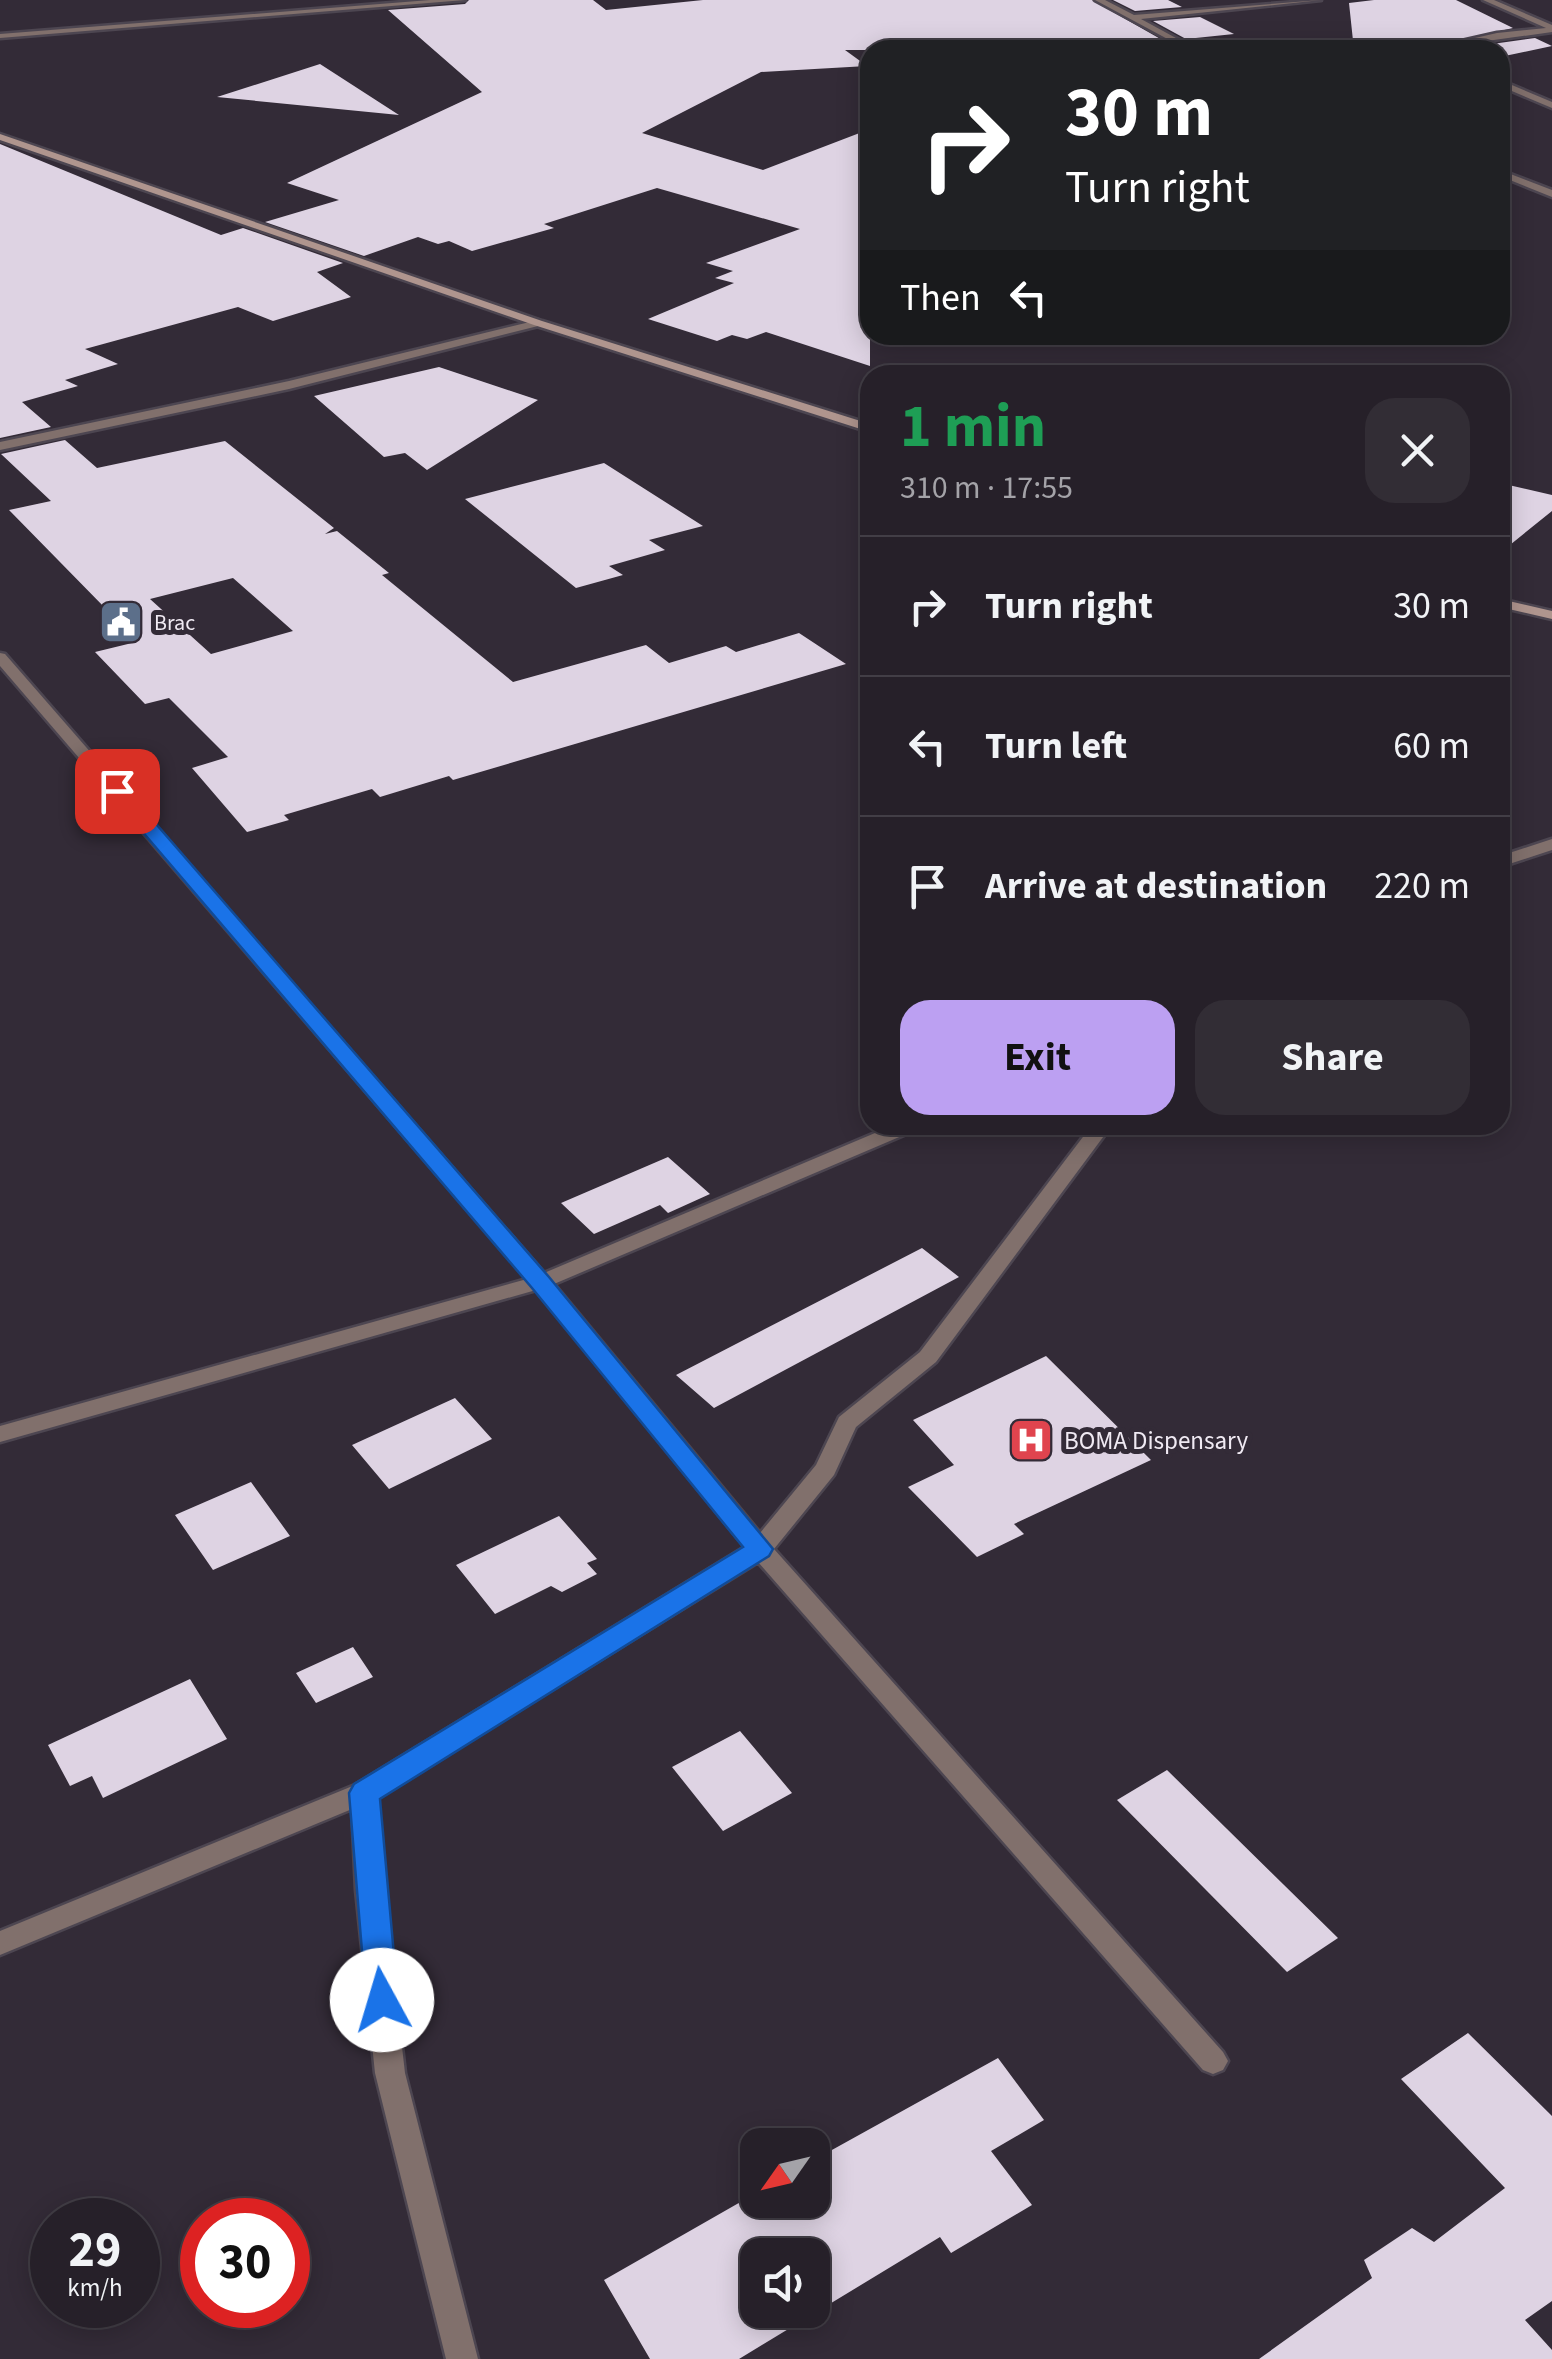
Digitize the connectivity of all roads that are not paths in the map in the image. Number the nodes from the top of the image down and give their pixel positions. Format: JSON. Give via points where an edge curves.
{"nodes":[{"id":1,"x":461,"y":0,"type":"edge"},
{"id":2,"x":1099,"y":0,"type":"edge"},
{"id":3,"x":1317,"y":0,"type":"edge"},
{"id":4,"x":1487,"y":0,"type":"edge"},
{"id":5,"x":1135,"y":17,"type":"junction"},
{"id":6,"x":1552,"y":29,"type":"edge"},
{"id":7,"x":0,"y":36,"type":"edge"},
{"id":8,"x":1173,"y":40,"type":"edge"},
{"id":9,"x":1473,"y":40,"type":"edge"},
{"id":10,"x":1510,"y":86,"type":"edge"},
{"id":11,"x":1552,"y":105,"type":"edge"},
{"id":12,"x":0,"y":137,"type":"edge"},
{"id":13,"x":1510,"y":177,"type":"edge"},
{"id":14,"x":1552,"y":194,"type":"edge"},
{"id":15,"x":538,"y":323,"type":"junction"},
{"id":16,"x":860,"y":425,"type":"edge"},
{"id":17,"x":0,"y":446,"type":"edge"},
{"id":18,"x":1510,"y":605,"type":"edge"},
{"id":19,"x":1552,"y":616,"type":"edge"},
{"id":20,"x":0,"y":657,"type":"edge"},
{"id":21,"x":9,"y":678,"type":"edge"},
{"id":22,"x":1552,"y":844,"type":"edge"},
{"id":23,"x":1510,"y":859,"type":"edge"},
{"id":24,"x":887,"y":1135,"type":"edge"},
{"id":25,"x":1094,"y":1135,"type":"edge"},
{"id":26,"x":540,"y":1282,"type":"junction"},
{"id":27,"x":0,"y":1434,"type":"edge"},
{"id":28,"x":760,"y":1549,"type":"junction"},
{"id":29,"x":364,"y":1793,"type":"junction"},
{"id":30,"x":0,"y":1944,"type":"edge"},
{"id":31,"x":1213,"y":2061,"type":"dead end"},
{"id":32,"x":462,"y":2359,"type":"edge"}],
"edges":[{"from":1,"to":7,"type":"street"},
{"from":2,"to":5,"type":"street"},
{"from":3,"to":5,"type":"street"},
{"from":4,"to":6,"type":"street"},
{"from":5,"to":8,"type":"street"},
{"from":6,"to":9,"type":"street"},
{"from":10,"to":11,"type":"street"},
{"from":12,"to":15,"type":"main road"},
{"from":13,"to":14,"type":"street"},
{"from":15,"to":16,"type":"main road"},
{"from":15,"to":17,"type":"street","via":[[290,385]]},
{"from":18,"to":19,"type":"main road"},
{"from":20,"to":21,"type":"street"},
{"from":21,"to":26,"type":"street"},
{"from":22,"to":23,"type":"street"},
{"from":24,"to":26,"type":"street"},
{"from":25,"to":28,"type":"street","via":[[928,1357],[848,1424],[826,1469]]},
{"from":26,"to":27,"type":"street"},
{"from":26,"to":28,"type":"street"},
{"from":28,"to":29,"type":"street"},
{"from":28,"to":31,"type":"street"},
{"from":29,"to":30,"type":"street"},
{"from":29,"to":32,"type":"street","via":[[390,2073]]}]}
